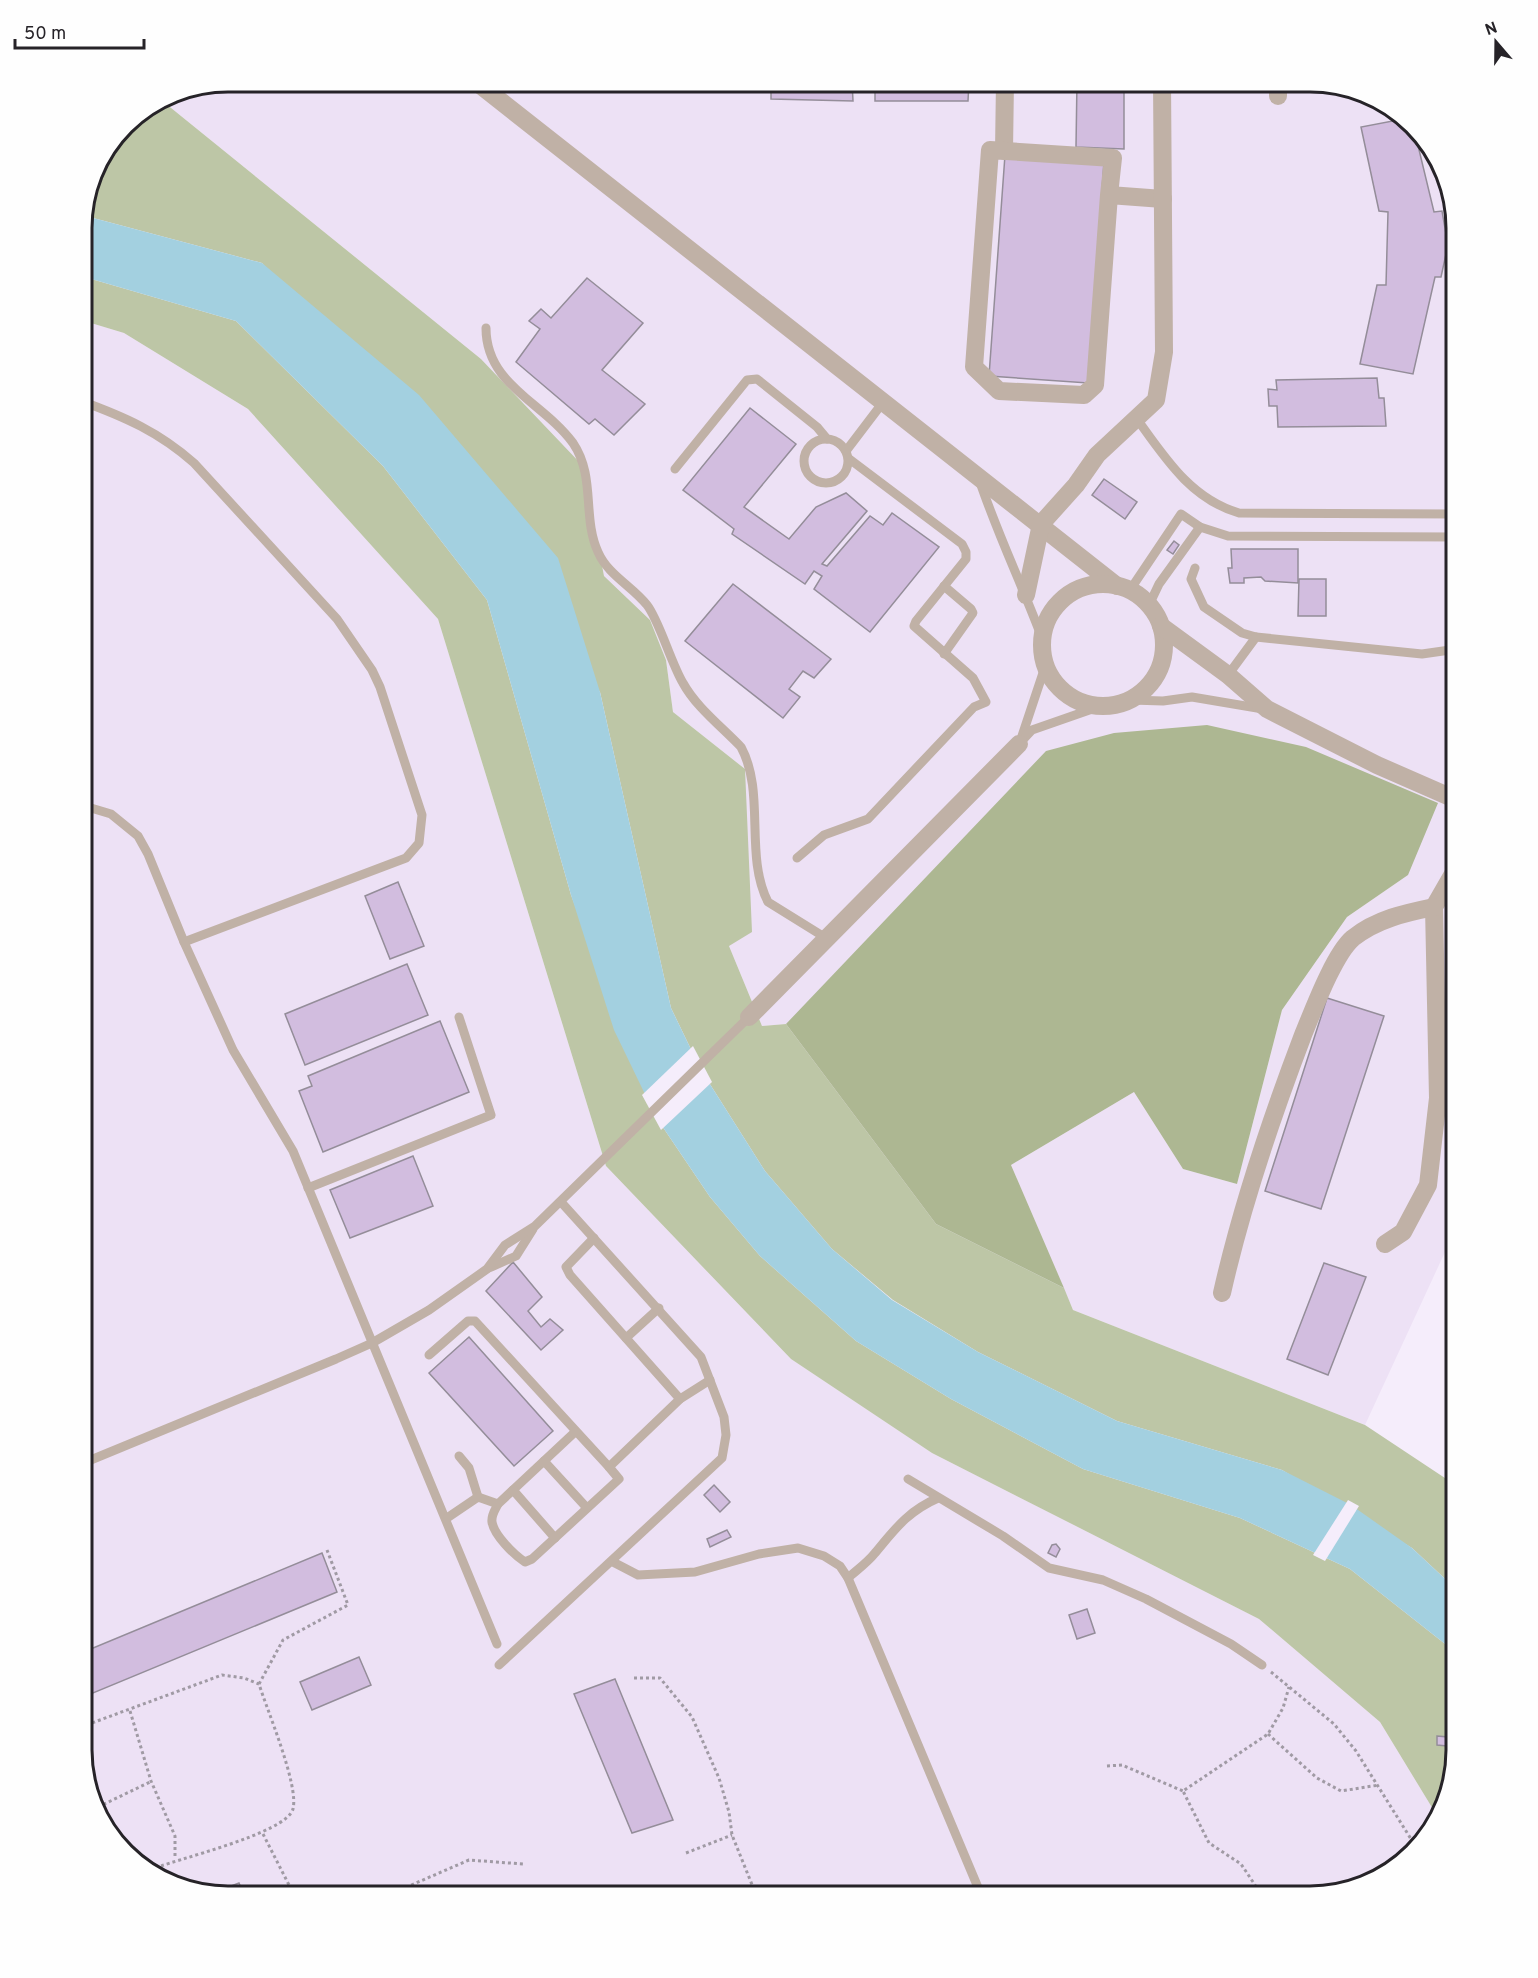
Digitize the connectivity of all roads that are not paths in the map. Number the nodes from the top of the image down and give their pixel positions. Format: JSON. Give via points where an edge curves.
{"nodes":[{"id":1,"x":489,"y":92,"type":"edge"},
{"id":2,"x":1005,"y":92,"type":"edge"},
{"id":3,"x":1162,"y":92,"type":"edge"},
{"id":4,"x":1004,"y":151,"type":"junction"},
{"id":5,"x":1109,"y":195,"type":"junction"},
{"id":6,"x":1163,"y":199,"type":"junction"},
{"id":7,"x":486,"y":328,"type":"dead end"},
{"id":8,"x":884,"y":401,"type":"junction"},
{"id":9,"x":92,"y":406,"type":"edge"},
{"id":10,"x":1137,"y":419,"type":"junction"},
{"id":11,"x":827,"y":439,"type":"junction"},
{"id":12,"x":847,"y":454,"type":"junction"},
{"id":13,"x":675,"y":469,"type":"dead end"},
{"id":14,"x":977,"y":474,"type":"junction"},
{"id":15,"x":1446,"y":514,"type":"edge"},
{"id":16,"x":1041,"y":524,"type":"junction"},
{"id":17,"x":1200,"y":527,"type":"junction"},
{"id":18,"x":1446,"y":537,"type":"edge"},
{"id":19,"x":1195,"y":568,"type":"dead end"},
{"id":20,"x":944,"y":586,"type":"junction"},
{"id":21,"x":1123,"y":588,"type":"junction"},
{"id":22,"x":1026,"y":595,"type":"junction"},
{"id":23,"x":1149,"y":604,"type":"junction"},
{"id":24,"x":1161,"y":626,"type":"junction"},
{"id":25,"x":1257,"y":637,"type":"junction"},
{"id":26,"x":1042,"y":638,"type":"junction"},
{"id":27,"x":1446,"y":651,"type":"edge"},
{"id":28,"x":944,"y":654,"type":"junction"},
{"id":29,"x":1045,"y":667,"type":"junction"},
{"id":30,"x":1228,"y":675,"type":"junction"},
{"id":31,"x":1131,"y":700,"type":"junction"},
{"id":32,"x":1098,"y":707,"type":"junction"},
{"id":33,"x":1267,"y":709,"type":"junction"},
{"id":34,"x":1019,"y":744,"type":"junction"},
{"id":35,"x":1446,"y":795,"type":"edge"},
{"id":36,"x":92,"y":808,"type":"edge"},
{"id":37,"x":797,"y":858,"type":"dead end"},
{"id":38,"x":1446,"y":886,"type":"edge"},
{"id":39,"x":1434,"y":907,"type":"junction"},
{"id":40,"x":826,"y":938,"type":"junction"},
{"id":41,"x":184,"y":942,"type":"junction"},
{"id":42,"x":459,"y":1017,"type":"dead end"},
{"id":43,"x":749,"y":1017,"type":"joint"},
{"id":44,"x":308,"y":1188,"type":"junction"},
{"id":45,"x":561,"y":1202,"type":"junction"},
{"id":46,"x":535,"y":1226,"type":"junction"},
{"id":47,"x":594,"y":1238,"type":"junction"},
{"id":48,"x":1385,"y":1244,"type":"dead end"},
{"id":49,"x":487,"y":1269,"type":"junction"},
{"id":50,"x":1222,"y":1293,"type":"dead end"},
{"id":51,"x":659,"y":1308,"type":"junction"},
{"id":52,"x":626,"y":1338,"type":"junction"},
{"id":53,"x":372,"y":1343,"type":"junction"},
{"id":54,"x":429,"y":1355,"type":"dead end"},
{"id":55,"x":710,"y":1380,"type":"junction"},
{"id":56,"x":680,"y":1399,"type":"junction"},
{"id":57,"x":575,"y":1432,"type":"junction"},
{"id":58,"x":459,"y":1456,"type":"dead end"},
{"id":59,"x":91,"y":1460,"type":"edge"},
{"id":60,"x":544,"y":1461,"type":"junction"},
{"id":61,"x":609,"y":1467,"type":"junction"},
{"id":62,"x":908,"y":1479,"type":"dead end"},
{"id":63,"x":513,"y":1490,"type":"junction"},
{"id":64,"x":478,"y":1497,"type":"junction"},
{"id":65,"x":938,"y":1498,"type":"junction"},
{"id":66,"x":498,"y":1504,"type":"junction"},
{"id":67,"x":587,"y":1508,"type":"junction"},
{"id":68,"x":447,"y":1518,"type":"junction"},
{"id":69,"x":555,"y":1538,"type":"junction"},
{"id":70,"x":613,"y":1562,"type":"junction"},
{"id":71,"x":848,"y":1578,"type":"junction"},
{"id":72,"x":497,"y":1644,"type":"dead end"},
{"id":73,"x":499,"y":1665,"type":"dead end"},
{"id":74,"x":1262,"y":1665,"type":"road end"},
{"id":75,"x":977,"y":1886,"type":"edge"}],
"edges":[{"from":1,"to":8,"type":"street"},
{"from":2,"to":4,"type":"street"},
{"from":3,"to":6,"type":"street"},
{"from":4,"to":5,"type":"street","via":[[1113,158]]},
{"from":4,"to":5,"type":"street","via":[[990,150],[974,367],[999,390],[1084,395],[1095,385]]},
{"from":5,"to":6,"type":"street"},
{"from":6,"to":10,"type":"street","via":[[1164,352],[1156,400]]},
{"from":7,"to":40,"type":"lane","via":[[486,348],[501,373],[572,442],[583,461],[591,533],[605,565],[648,606],[684,685],[746,755],[758,869],[768,903]]},
{"from":8,"to":12,"type":"lane"},
{"from":8,"to":14,"type":"street"},
{"from":9,"to":41,"type":"lane","via":[[153,431],[175,446],[338,619],[380,687],[422,815],[419,843],[406,858]]},
{"from":10,"to":15,"type":"lane","via":[[1190,486],[1231,511]]},
{"from":10,"to":16,"type":"street","via":[[1097,454]]},
{"from":11,"to":12,"type":"lane"},
{"from":11,"to":12,"type":"lane","via":[[808,450],[804,464],[810,477],[823,483],[836,481],[846,471]]},
{"from":11,"to":13,"type":"lane","via":[[752,378]]},
{"from":12,"to":20,"type":"lane","via":[[962,544],[966,559]]},
{"from":14,"to":16,"type":"street"},
{"from":14,"to":22,"type":"lane","via":[[998,534]]},
{"from":16,"to":21,"type":"street"},
{"from":16,"to":22,"type":"street"},
{"from":17,"to":18,"type":"lane","via":[[1228,536]]},
{"from":17,"to":21,"type":"lane","via":[[1181,514]]},
{"from":17,"to":23,"type":"lane"},
{"from":19,"to":25,"type":"lane","via":[[1191,579],[1204,607],[1242,633]]},
{"from":20,"to":28,"type":"lane","via":[[973,614]]},
{"from":20,"to":28,"type":"lane","via":[[914,626]]},
{"from":21,"to":23,"type":"street"},
{"from":21,"to":26,"type":"street","via":[[1091,585],[1068,595],[1050,614]]},
{"from":22,"to":26,"type":"lane"},
{"from":23,"to":24,"type":"street"},
{"from":24,"to":30,"type":"street"},
{"from":24,"to":31,"type":"street","via":[[1163,660],[1146,690]]},
{"from":25,"to":27,"type":"lane","via":[[1422,654]]},
{"from":25,"to":30,"type":"lane"},
{"from":26,"to":29,"type":"street"},
{"from":28,"to":37,"type":"lane","via":[[974,678],[986,702],[974,707],[868,819],[824,835]]},
{"from":29,"to":32,"type":"street","via":[[1066,695]]},
{"from":29,"to":34,"type":"lane"},
{"from":30,"to":33,"type":"street"},
{"from":31,"to":32,"type":"street"},
{"from":31,"to":33,"type":"lane","via":[[1192,697]]},
{"from":32,"to":34,"type":"lane","via":[[1032,730]]},
{"from":33,"to":35,"type":"street"},
{"from":34,"to":40,"type":"street"},
{"from":36,"to":41,"type":"lane","via":[[111,814],[138,836]]},
{"from":38,"to":39,"type":"street"},
{"from":39,"to":48,"type":"street","via":[[1438,1098],[1428,1185],[1403,1232]]},
{"from":39,"to":50,"type":"street","via":[[1394,915],[1352,939],[1323,985],[1270,1120],[1234,1237]]},
{"from":40,"to":43,"type":"street"},
{"from":41,"to":44,"type":"lane","via":[[233,1050],[293,1151]]},
{"from":42,"to":44,"type":"lane","via":[[491,1115]]},
{"from":43,"to":45,"type":"lane"},
{"from":44,"to":53,"type":"lane"},
{"from":45,"to":46,"type":"lane"},
{"from":45,"to":47,"type":"lane"},
{"from":46,"to":49,"type":"lane","via":[[505,1245]]},
{"from":46,"to":49,"type":"lane","via":[[516,1256]]},
{"from":47,"to":51,"type":"lane"},
{"from":47,"to":52,"type":"lane","via":[[566,1267]]},
{"from":49,"to":53,"type":"lane","via":[[429,1310]]},
{"from":51,"to":52,"type":"lane"},
{"from":51,"to":55,"type":"lane","via":[[701,1357]]},
{"from":52,"to":56,"type":"lane"},
{"from":53,"to":59,"type":"lane"},
{"from":53,"to":68,"type":"lane"},
{"from":54,"to":57,"type":"lane","via":[[468,1321],[475,1321]]},
{"from":55,"to":56,"type":"lane"},
{"from":55,"to":70,"type":"lane","via":[[724,1417],[722,1458]]},
{"from":56,"to":61,"type":"lane"},
{"from":57,"to":60,"type":"lane"},
{"from":57,"to":61,"type":"lane"},
{"from":58,"to":64,"type":"lane","via":[[469,1468]]},
{"from":60,"to":63,"type":"lane"},
{"from":60,"to":67,"type":"lane"},
{"from":61,"to":67,"type":"lane","via":[[619,1479]]},
{"from":62,"to":65,"type":"lane"},
{"from":63,"to":66,"type":"lane"},
{"from":63,"to":69,"type":"lane"},
{"from":64,"to":66,"type":"lane"},
{"from":64,"to":68,"type":"lane"},
{"from":65,"to":71,"type":"lane","via":[[921,1506],[892,1530]]},
{"from":65,"to":74,"type":"lane","via":[[1049,1568],[1103,1580],[1146,1599]]},
{"from":66,"to":69,"type":"lane","via":[[492,1523],[525,1562]]},
{"from":67,"to":69,"type":"lane"},
{"from":68,"to":72,"type":"lane"},
{"from":70,"to":71,"type":"lane","via":[[638,1575],[695,1572],[759,1554],[798,1548],[824,1556],[840,1566]]},
{"from":70,"to":73,"type":"lane"},
{"from":71,"to":75,"type":"lane"}]}
